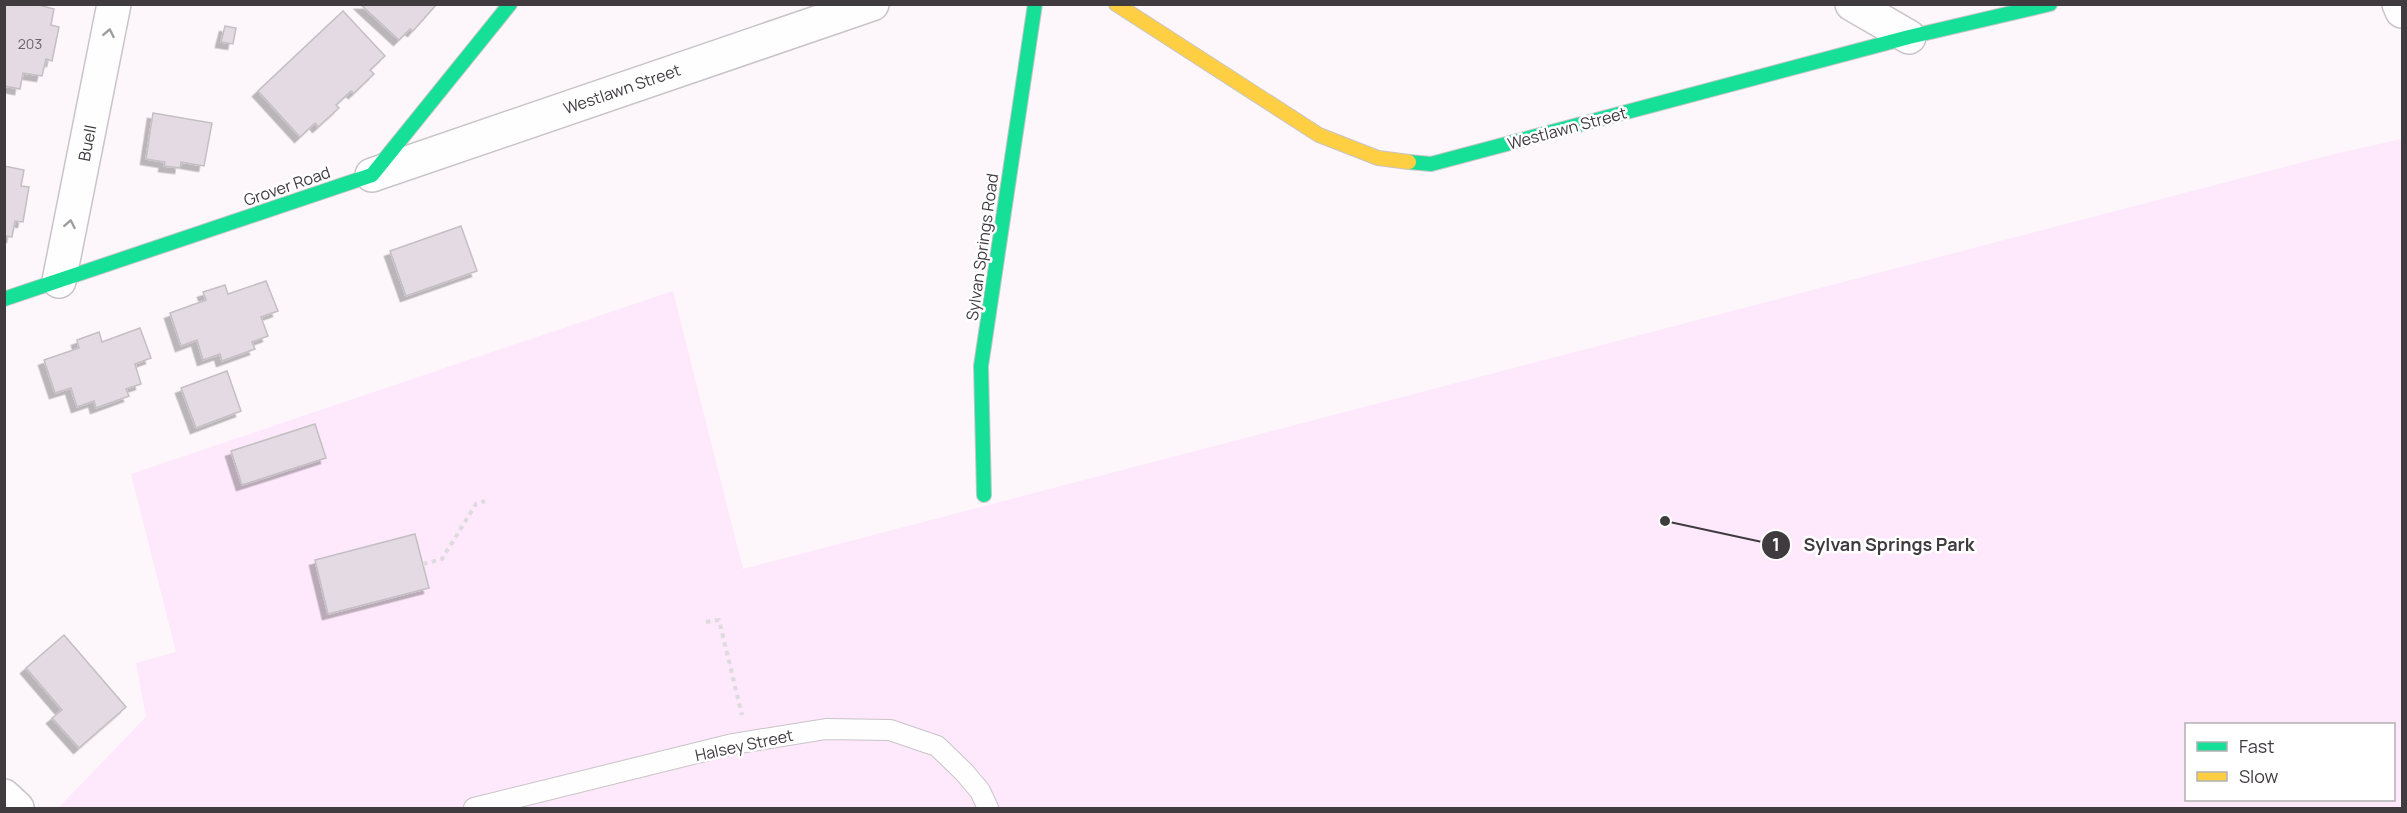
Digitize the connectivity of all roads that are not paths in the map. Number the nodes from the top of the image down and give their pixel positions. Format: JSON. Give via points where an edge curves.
{"nodes":[{"id":1,"x":114,"y":4,"type":"edge"},
{"id":2,"x":510,"y":4,"type":"edge"},
{"id":3,"x":872,"y":4,"type":"edge"},
{"id":4,"x":1035,"y":4,"type":"edge"},
{"id":5,"x":1116,"y":4,"type":"edge"},
{"id":6,"x":1852,"y":4,"type":"edge"},
{"id":7,"x":2050,"y":4,"type":"edge"},
{"id":8,"x":2399,"y":4,"type":"edge"},
{"id":9,"x":2403,"y":11,"type":"edge"},
{"id":10,"x":1909,"y":37,"type":"junction"},
{"id":11,"x":372,"y":175,"type":"junction"},
{"id":12,"x":59,"y":281,"type":"junction"},
{"id":13,"x":4,"y":299,"type":"edge"},
{"id":14,"x":984,"y":495,"type":"dead end"},
{"id":15,"x":4,"y":796,"type":"edge"},
{"id":16,"x":17,"y":808,"type":"edge"},
{"id":17,"x":474,"y":808,"type":"edge"},
{"id":18,"x":988,"y":808,"type":"edge"}],
"edges":[{"from":12,"to":1,"type":"street","name":"Buell","one_way":true},
{"from":2,"to":11,"type":"street"},
{"from":3,"to":11,"type":"street","name":"Westlawn Street"},
{"from":4,"to":14,"type":"street","name":"Sylvan Springs Road","via":[[981,366]]},
{"from":5,"to":10,"type":"street","name":"Westlawn Street","via":[[1319,135],[1378,158],[1431,164]]},
{"from":6,"to":10,"type":"street"},
{"from":7,"to":10,"type":"street","name":"Westlawn Street"},
{"from":8,"to":9,"type":"street"},
{"from":11,"to":12,"type":"street","name":"Grover Road"},
{"from":12,"to":13,"type":"street","name":"Grover Road"},
{"from":15,"to":16,"type":"street"},
{"from":17,"to":18,"type":"lane","name":"Halsey Street","via":[[748,742],[826,729],[890,730],[937,746],[980,791]]}]}
